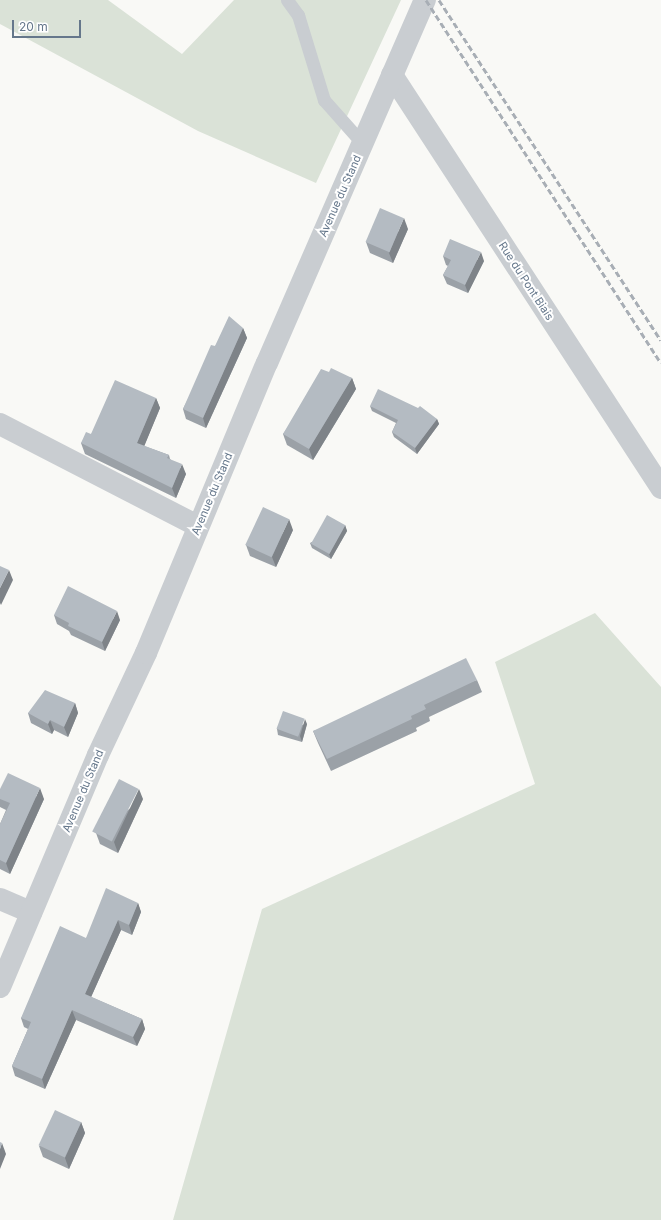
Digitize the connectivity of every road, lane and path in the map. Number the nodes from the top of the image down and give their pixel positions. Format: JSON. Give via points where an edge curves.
{"nodes":[{"id":1,"x":287,"y":0,"type":"edge"},
{"id":2,"x":425,"y":0,"type":"edge"},
{"id":3,"x":392,"y":75,"type":"junction"},
{"id":4,"x":363,"y":144,"type":"junction"},
{"id":5,"x":0,"y":424,"type":"edge"},
{"id":6,"x":661,"y":488,"type":"edge"},
{"id":7,"x":198,"y":526,"type":"junction"},
{"id":8,"x":0,"y":899,"type":"edge"},
{"id":9,"x":31,"y":912,"type":"junction"},
{"id":10,"x":0,"y":987,"type":"edge"}],
"edges":[{"from":1,"to":4,"type":"lane","via":[[298,15],[324,100]]},
{"from":2,"to":3,"type":"street","name":"Avenue du Stand"},
{"from":3,"to":4,"type":"street","name":"Avenue du Stand"},
{"from":3,"to":6,"type":"street","name":"Rue du Pont Biais"},
{"from":4,"to":7,"type":"street","name":"Avenue du Stand"},
{"from":5,"to":7,"type":"street"},
{"from":7,"to":9,"type":"street","name":"Avenue du Stand","via":[[146,653],[98,755]]},
{"from":8,"to":9,"type":"street"},
{"from":9,"to":10,"type":"street","name":"Avenue du Stand"}]}
